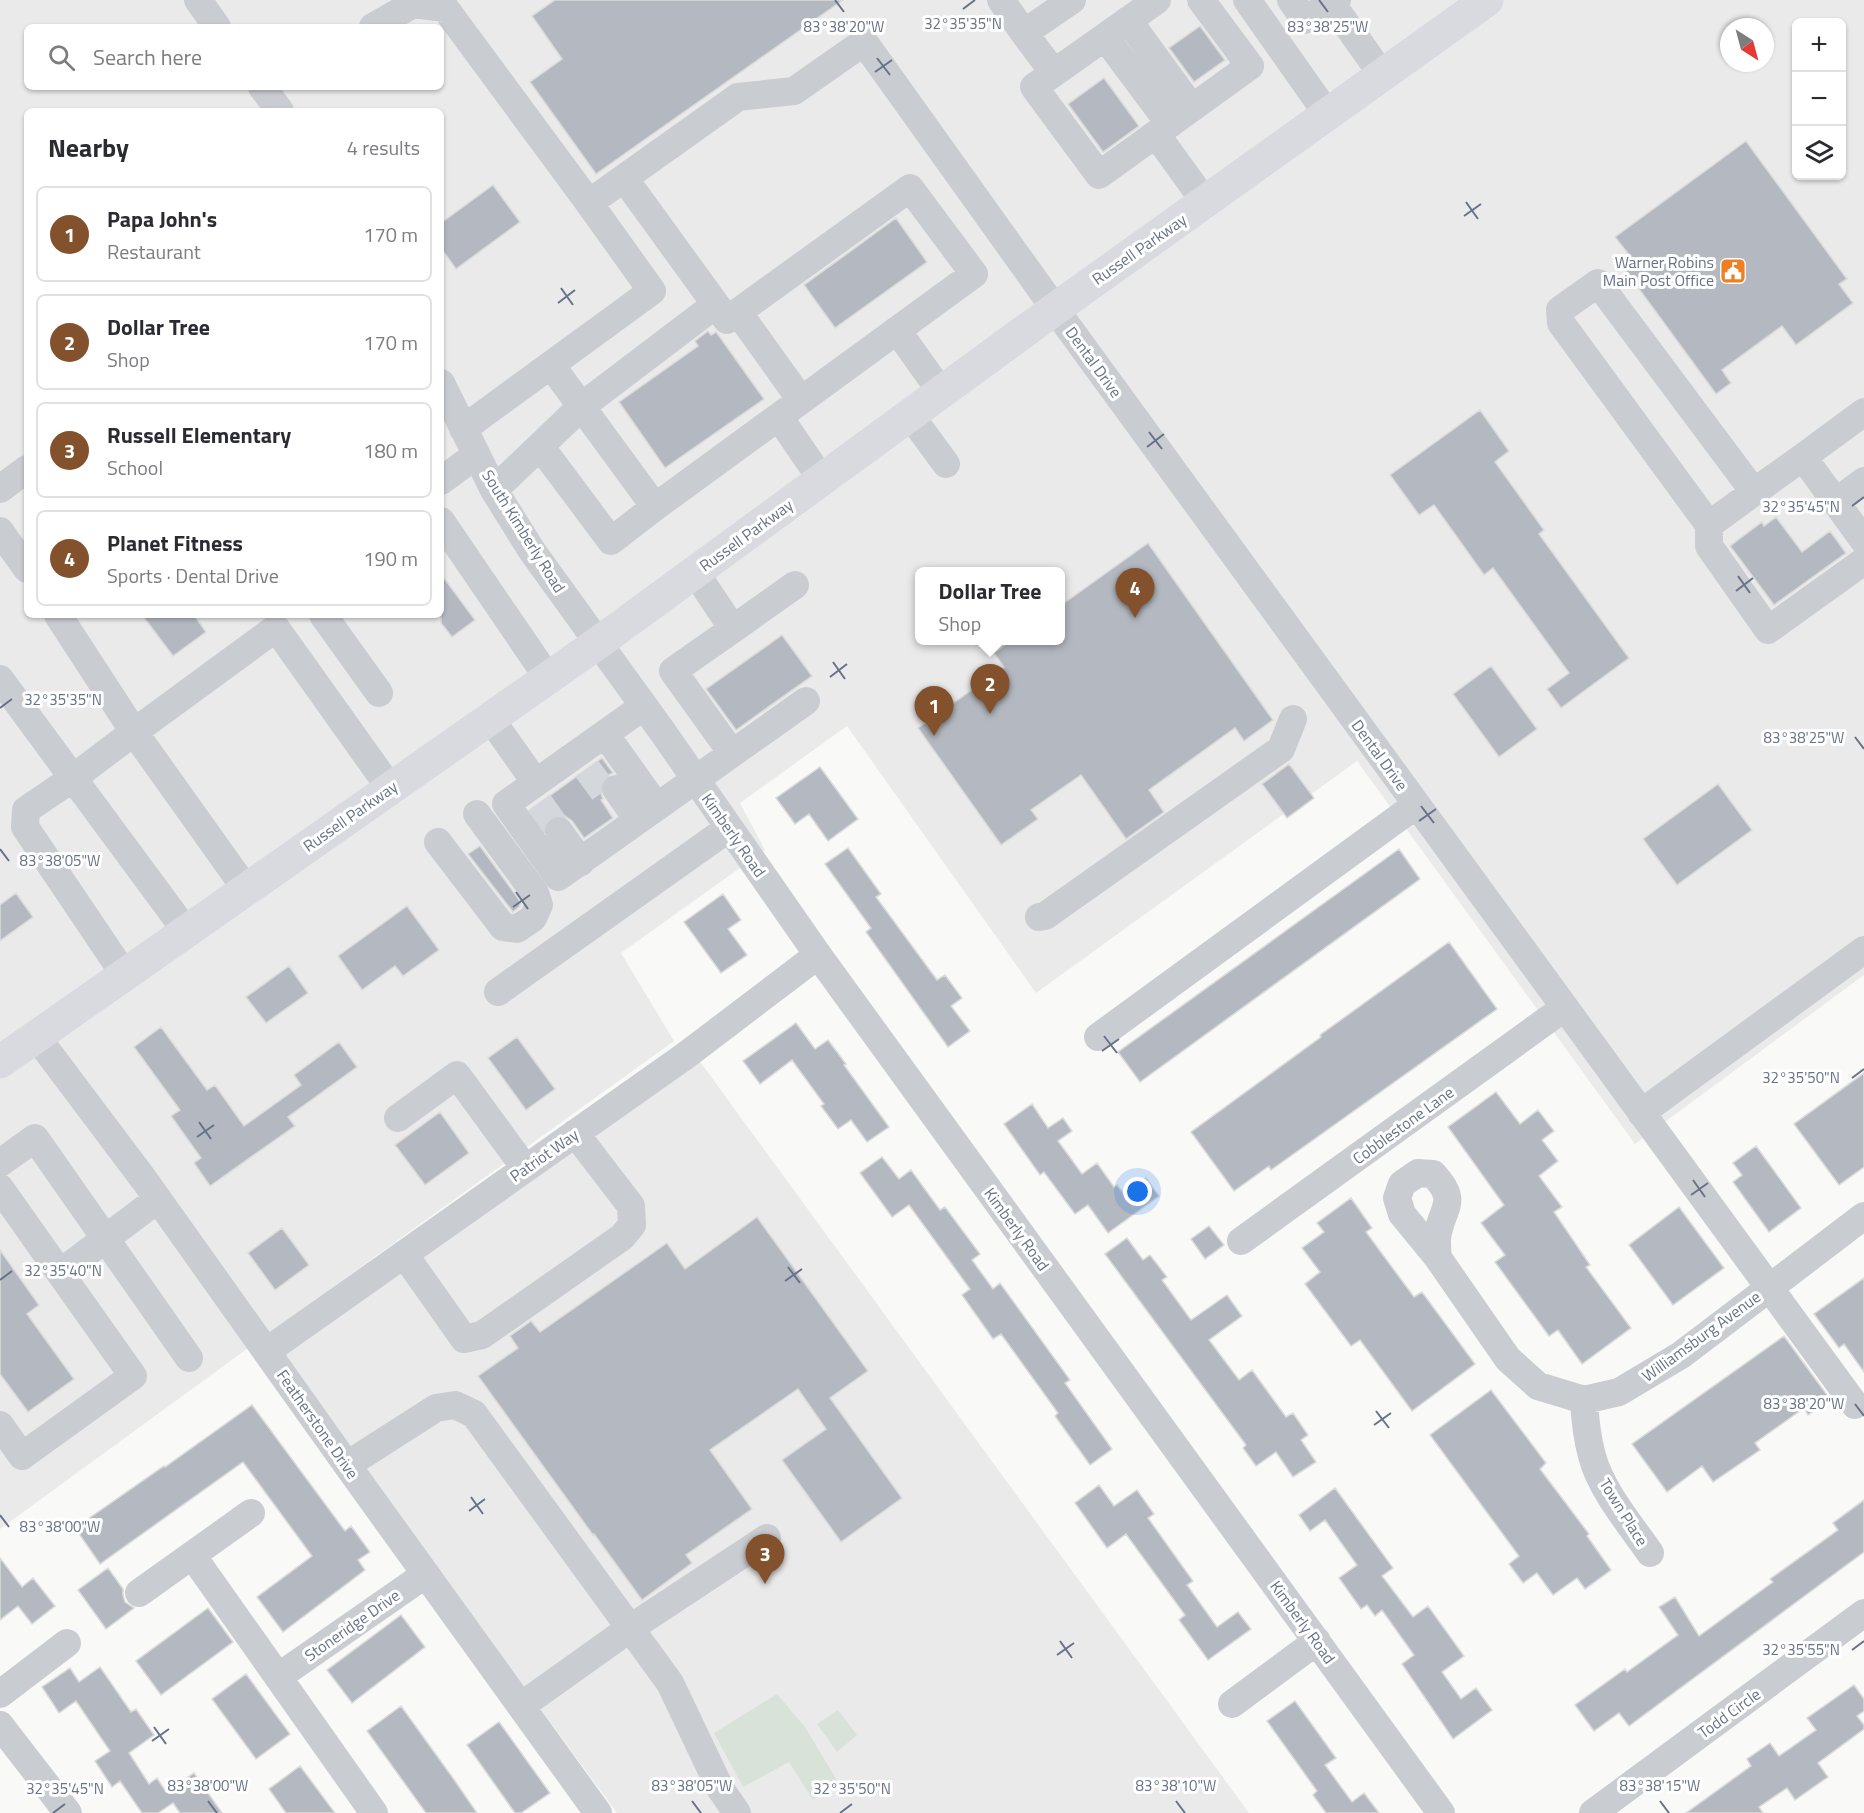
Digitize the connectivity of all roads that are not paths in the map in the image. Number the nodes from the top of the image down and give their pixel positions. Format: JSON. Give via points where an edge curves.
{"nodes":[{"id":1,"x":198,"y":0,"type":"edge"},
{"id":2,"x":1000,"y":0,"type":"edge"},
{"id":3,"x":1072,"y":0,"type":"edge"},
{"id":4,"x":1157,"y":0,"type":"edge"},
{"id":5,"x":1201,"y":0,"type":"edge"},
{"id":6,"x":1247,"y":0,"type":"edge"},
{"id":7,"x":1334,"y":2,"type":"edge"},
{"id":8,"x":1294,"y":5,"type":"edge"},
{"id":9,"x":1466,"y":6,"type":"edge"},
{"id":10,"x":1128,"y":20,"type":"junction"},
{"id":11,"x":216,"y":24,"type":"edge"},
{"id":12,"x":378,"y":24,"type":"edge"},
{"id":13,"x":1024,"y":33,"type":"junction"},
{"id":14,"x":1105,"y":37,"type":"junction"},
{"id":15,"x":1274,"y":38,"type":"junction"},
{"id":16,"x":1250,"y":66,"type":"junction"},
{"id":17,"x":1054,"y":73,"type":"junction"},
{"id":18,"x":1383,"y":76,"type":"junction"},
{"id":19,"x":1328,"y":115,"type":"junction"},
{"id":20,"x":1173,"y":122,"type":"junction"},
{"id":21,"x":624,"y":178,"type":"junction"},
{"id":22,"x":1206,"y":202,"type":"junction"},
{"id":23,"x":589,"y":203,"type":"junction"},
{"id":24,"x":727,"y":308,"type":"junction"},
{"id":25,"x":1055,"y":309,"type":"junction"},
{"id":26,"x":897,"y":330,"type":"junction"},
{"id":27,"x":551,"y":365,"type":"junction"},
{"id":28,"x":444,"y":389,"type":"edge"},
{"id":29,"x":941,"y":392,"type":"junction"},
{"id":30,"x":582,"y":406,"type":"junction"},
{"id":31,"x":790,"y":409,"type":"junction"},
{"id":32,"x":1864,"y":412,"type":"edge"},
{"id":33,"x":910,"y":415,"type":"junction"},
{"id":34,"x":463,"y":429,"type":"junction"},
{"id":35,"x":540,"y":446,"type":"junction"},
{"id":36,"x":476,"y":455,"type":"junction"},
{"id":37,"x":1803,"y":457,"type":"junction"},
{"id":38,"x":946,"y":464,"type":"dead end"},
{"id":39,"x":24,"y":471,"type":"edge"},
{"id":40,"x":444,"y":479,"type":"edge"},
{"id":41,"x":822,"y":480,"type":"junction"},
{"id":42,"x":1864,"y":481,"type":"edge"},
{"id":43,"x":0,"y":489,"type":"edge"},
{"id":44,"x":494,"y":490,"type":"junction"},
{"id":45,"x":1754,"y":492,"type":"junction"},
{"id":46,"x":1836,"y":502,"type":"junction"},
{"id":47,"x":656,"y":507,"type":"junction"},
{"id":48,"x":444,"y":525,"type":"edge"},
{"id":49,"x":1709,"y":525,"type":"junction"},
{"id":50,"x":0,"y":531,"type":"edge"},
{"id":51,"x":1864,"y":541,"type":"edge"},
{"id":52,"x":1864,"y":561,"type":"edge"},
{"id":53,"x":24,"y":565,"type":"edge"},
{"id":54,"x":695,"y":572,"type":"junction"},
{"id":55,"x":795,"y":585,"type":"dead end"},
{"id":56,"x":60,"y":618,"type":"edge"},
{"id":57,"x":325,"y":618,"type":"edge"},
{"id":58,"x":285,"y":622,"type":"edge"},
{"id":59,"x":733,"y":629,"type":"junction"},
{"id":60,"x":598,"y":643,"type":"junction"},
{"id":61,"x":548,"y":678,"type":"junction"},
{"id":62,"x":0,"y":679,"type":"edge"},
{"id":63,"x":379,"y":693,"type":"dead end"},
{"id":64,"x":806,"y":701,"type":"dead end"},
{"id":65,"x":644,"y":706,"type":"junction"},
{"id":66,"x":490,"y":718,"type":"junction"},
{"id":67,"x":1293,"y":719,"type":"dead end"},
{"id":68,"x":134,"y":732,"type":"junction"},
{"id":69,"x":590,"y":753,"type":"junction"},
{"id":70,"x":732,"y":753,"type":"junction"},
{"id":71,"x":73,"y":778,"type":"junction"},
{"id":72,"x":695,"y":780,"type":"junction"},
{"id":73,"x":390,"y":788,"type":"junction"},
{"id":74,"x":611,"y":793,"type":"tunnel mouth"},
{"id":75,"x":515,"y":801,"type":"junction"},
{"id":76,"x":1416,"y":805,"type":"junction"},
{"id":77,"x":641,"y":818,"type":"junction"},
{"id":78,"x":729,"y":828,"type":"junction"},
{"id":79,"x":554,"y":834,"type":"tunnel mouth"},
{"id":80,"x":438,"y":842,"type":"dead end"},
{"id":81,"x":576,"y":865,"type":"junction"},
{"id":82,"x":246,"y":889,"type":"junction"},
{"id":83,"x":1039,"y":917,"type":"dead end"},
{"id":84,"x":186,"y":931,"type":"junction"},
{"id":85,"x":1864,"y":950,"type":"edge"},
{"id":86,"x":818,"y":955,"type":"junction"},
{"id":87,"x":124,"y":974,"type":"junction"},
{"id":88,"x":498,"y":992,"type":"dead end"},
{"id":89,"x":1564,"y":1008,"type":"junction"},
{"id":90,"x":36,"y":1036,"type":"junction"},
{"id":91,"x":1098,"y":1037,"type":"dead end"},
{"id":92,"x":1,"y":1060,"type":"edge"},
{"id":93,"x":1641,"y":1113,"type":"junction"},
{"id":94,"x":398,"y":1118,"type":"dead end"},
{"id":95,"x":575,"y":1133,"type":"junction"},
{"id":96,"x":1384,"y":1138,"type":"junction"},
{"id":97,"x":0,"y":1163,"type":"edge"},
{"id":98,"x":525,"y":1168,"type":"junction"},
{"id":99,"x":1409,"y":1178,"type":"junction"},
{"id":100,"x":0,"y":1188,"type":"edge"},
{"id":101,"x":158,"y":1199,"type":"junction"},
{"id":102,"x":1864,"y":1216,"type":"edge"},
{"id":103,"x":105,"y":1238,"type":"junction"},
{"id":104,"x":1241,"y":1241,"type":"dead end"},
{"id":105,"x":404,"y":1254,"type":"junction"},
{"id":106,"x":1438,"y":1258,"type":"junction"},
{"id":107,"x":60,"y":1273,"type":"junction"},
{"id":108,"x":1768,"y":1288,"type":"junction"},
{"id":109,"x":267,"y":1351,"type":"junction"},
{"id":110,"x":189,"y":1358,"type":"dead end"},
{"id":111,"x":1584,"y":1400,"type":"junction"},
{"id":112,"x":1855,"y":1405,"type":"dead end"},
{"id":113,"x":0,"y":1425,"type":"edge"},
{"id":114,"x":347,"y":1466,"type":"junction"},
{"id":115,"x":251,"y":1513,"type":"dead end"},
{"id":116,"x":767,"y":1538,"type":"dead end"},
{"id":117,"x":1650,"y":1553,"type":"dead end"},
{"id":118,"x":192,"y":1555,"type":"junction"},
{"id":119,"x":426,"y":1574,"type":"junction"},
{"id":120,"x":139,"y":1593,"type":"dead end"},
{"id":121,"x":1864,"y":1613,"type":"edge"},
{"id":122,"x":629,"y":1629,"type":"junction"},
{"id":123,"x":1317,"y":1641,"type":"junction"},
{"id":124,"x":67,"y":1643,"type":"dead end"},
{"id":125,"x":278,"y":1677,"type":"junction"},
{"id":126,"x":0,"y":1695,"type":"edge"},
{"id":127,"x":1232,"y":1704,"type":"dead end"},
{"id":128,"x":521,"y":1706,"type":"junction"},
{"id":129,"x":0,"y":1725,"type":"edge"},
{"id":130,"x":68,"y":1813,"type":"edge"},
{"id":131,"x":374,"y":1813,"type":"edge"},
{"id":132,"x":598,"y":1813,"type":"edge"},
{"id":133,"x":737,"y":1813,"type":"edge"},
{"id":134,"x":1441,"y":1813,"type":"edge"},
{"id":135,"x":1593,"y":1813,"type":"edge"}],
"edges":[{"from":1,"to":11,"type":"street"},
{"from":2,"to":13,"type":"street"},
{"from":3,"to":13,"type":"street"},
{"from":4,"to":10,"type":"street"},
{"from":5,"to":16,"type":"street"},
{"from":6,"to":15,"type":"street"},
{"from":7,"to":8,"type":"street","via":[[1305,20]]},
{"from":7,"to":18,"type":"street"},
{"from":8,"to":15,"type":"street"},
{"from":9,"to":18,"type":"main road","name":"Russell Parkway"},
{"from":10,"to":14,"type":"street"},
{"from":10,"to":20,"type":"street"},
{"from":12,"to":23,"type":"street","via":[[413,4],[446,8]]},
{"from":13,"to":17,"type":"street"},
{"from":14,"to":17,"type":"street"},
{"from":14,"to":20,"type":"street"},
{"from":15,"to":16,"type":"street"},
{"from":15,"to":19,"type":"street"},
{"from":16,"to":20,"type":"street"},
{"from":17,"to":20,"type":"street","via":[[1034,87],[1099,175]]},
{"from":18,"to":19,"type":"main road","name":"Russell Parkway"},
{"from":19,"to":22,"type":"main road","name":"Russell Parkway"},
{"from":20,"to":22,"type":"street"},
{"from":21,"to":23,"type":"street"},
{"from":21,"to":24,"type":"street"},
{"from":21,"to":25,"type":"street","name":"Dental Drive","via":[[738,97],[794,91],[864,42]]},
{"from":22,"to":25,"type":"main road","name":"Russell Parkway"},
{"from":23,"to":27,"type":"street","via":[[652,291]]},
{"from":24,"to":26,"type":"street","via":[[910,188],[974,274]]},
{"from":24,"to":30,"type":"street"},
{"from":24,"to":31,"type":"street"},
{"from":25,"to":29,"type":"main road","name":"Russell Parkway"},
{"from":25,"to":76,"type":"street","name":"Dental Drive"},
{"from":26,"to":29,"type":"street"},
{"from":26,"to":31,"type":"street"},
{"from":27,"to":30,"type":"street"},
{"from":27,"to":34,"type":"street"},
{"from":28,"to":34,"type":"street","name":"South Kimberly Road"},
{"from":29,"to":33,"type":"main road","name":"Russell Parkway"},
{"from":30,"to":35,"type":"street"},
{"from":30,"to":47,"type":"street"},
{"from":31,"to":41,"type":"street"},
{"from":31,"to":47,"type":"street"},
{"from":32,"to":37,"type":"street"},
{"from":33,"to":38,"type":"street"},
{"from":33,"to":41,"type":"main road","name":"Russell Parkway"},
{"from":34,"to":36,"type":"street","name":"South Kimberly Road"},
{"from":35,"to":44,"type":"street"},
{"from":35,"to":47,"type":"street","via":[[611,541]]},
{"from":36,"to":40,"type":"street"},
{"from":36,"to":44,"type":"street","name":"South Kimberly Road"},
{"from":37,"to":45,"type":"street"},
{"from":37,"to":46,"type":"street"},
{"from":39,"to":43,"type":"street"},
{"from":41,"to":54,"type":"main road","name":"Russell Parkway"},
{"from":42,"to":46,"type":"street"},
{"from":44,"to":60,"type":"street","name":"South Kimberly Road"},
{"from":45,"to":49,"type":"street"},
{"from":45,"to":49,"type":"street","via":[[1598,283],[1560,310],[1561,322]]},
{"from":46,"to":51,"type":"street"},
{"from":48,"to":61,"type":"street"},
{"from":49,"to":52,"type":"street","via":[[1709,546],[1768,630]]},
{"from":50,"to":53,"type":"street"},
{"from":54,"to":59,"type":"street"},
{"from":54,"to":60,"type":"main road","name":"Russell Parkway"},
{"from":55,"to":59,"type":"street"},
{"from":56,"to":68,"type":"street"},
{"from":57,"to":63,"type":"street"},
{"from":58,"to":68,"type":"street"},
{"from":58,"to":73,"type":"street"},
{"from":59,"to":70,"type":"street","via":[[673,671]]},
{"from":60,"to":61,"type":"main road","name":"Russell Parkway"},
{"from":60,"to":65,"type":"street","name":"Kimberly Road"},
{"from":61,"to":66,"type":"main road","name":"Russell Parkway"},
{"from":62,"to":71,"type":"street"},
{"from":64,"to":70,"type":"street"},
{"from":65,"to":69,"type":"street"},
{"from":65,"to":72,"type":"street","name":"Kimberly Road"},
{"from":66,"to":73,"type":"main road","name":"Russell Parkway"},
{"from":66,"to":75,"type":"street"},
{"from":67,"to":83,"type":"street","via":[[1281,749]]},
{"from":68,"to":71,"type":"street"},
{"from":68,"to":82,"type":"street"},
{"from":69,"to":75,"type":"street"},
{"from":69,"to":77,"type":"street"},
{"from":70,"to":72,"type":"street"},
{"from":71,"to":84,"type":"street"},
{"from":71,"to":87,"type":"street","via":[[26,810],[24,827]]},
{"from":72,"to":77,"type":"street"},
{"from":72,"to":78,"type":"street","name":"Kimberly Road"},
{"from":73,"to":82,"type":"main road","name":"Russell Parkway"},
{"from":74,"to":77,"type":"street"},
{"from":75,"to":80,"type":"street","via":[[539,905],[533,918],[517,929],[498,922]]},
{"from":75,"to":81,"type":"street","via":[[558,877]]},
{"from":76,"to":89,"type":"street","name":"Dental Drive"},
{"from":76,"to":91,"type":"street"},
{"from":77,"to":81,"type":"street"},
{"from":78,"to":86,"type":"street","name":"Kimberly Road"},
{"from":78,"to":88,"type":"street"},
{"from":79,"to":81,"type":"street"},
{"from":82,"to":84,"type":"main road","name":"Russell Parkway"},
{"from":84,"to":87,"type":"main road","name":"Russell Parkway"},
{"from":85,"to":93,"type":"street"},
{"from":86,"to":95,"type":"street","name":"Patriot Way"},
{"from":86,"to":123,"type":"street","name":"Kimberly Road"},
{"from":87,"to":90,"type":"main road","name":"Russell Parkway"},
{"from":89,"to":93,"type":"street","name":"Dental Drive"},
{"from":89,"to":96,"type":"street","name":"Cobblestone Lane"},
{"from":90,"to":92,"type":"main road","name":"Russell Parkway"},
{"from":90,"to":101,"type":"street","name":"Featherstone Drive"},
{"from":93,"to":108,"type":"street","name":"Dental Drive"},
{"from":94,"to":98,"type":"street","via":[[457,1075]]},
{"from":95,"to":98,"type":"street","name":"Patriot Way"},
{"from":95,"to":105,"type":"street","via":[[630,1206],[632,1225],[622,1237],[482,1335],[464,1339]]},
{"from":96,"to":99,"type":"street"},
{"from":96,"to":104,"type":"street","name":"Cobblestone Lane"},
{"from":97,"to":103,"type":"street","via":[[35,1138]]},
{"from":98,"to":105,"type":"street","name":"Patriot Way"},
{"from":99,"to":106,"type":"street","name":"Williamsburg Avenue","via":[[1397,1198],[1402,1214]]},
{"from":99,"to":106,"type":"street","via":[[1418,1173],[1433,1173],[1444,1185],[1449,1203],[1437,1238]]},
{"from":100,"to":107,"type":"street"},
{"from":101,"to":103,"type":"street"},
{"from":101,"to":109,"type":"street","name":"Featherstone Drive"},
{"from":102,"to":108,"type":"street","name":"Williamsburg Avenue"},
{"from":103,"to":107,"type":"street"},
{"from":103,"to":110,"type":"street"},
{"from":105,"to":109,"type":"street","name":"Patriot Way"},
{"from":106,"to":111,"type":"street","name":"Williamsburg Avenue","via":[[1508,1359],[1538,1386]]},
{"from":107,"to":113,"type":"street","via":[[133,1376],[22,1455]]},
{"from":108,"to":111,"type":"street","name":"Williamsburg Avenue","via":[[1653,1373],[1619,1392]]},
{"from":108,"to":112,"type":"street","name":"Dental Drive"},
{"from":109,"to":114,"type":"street","name":"Featherstone Drive"},
{"from":111,"to":117,"type":"street","name":"Town Place","via":[[1593,1459],[1611,1499]]},
{"from":114,"to":119,"type":"street","name":"Featherstone Drive"},
{"from":114,"to":122,"type":"street","via":[[435,1408],[455,1405],[474,1414]]},
{"from":115,"to":118,"type":"street"},
{"from":116,"to":122,"type":"street"},
{"from":118,"to":120,"type":"street"},
{"from":118,"to":125,"type":"street"},
{"from":119,"to":125,"type":"street","name":"Stoneridge Drive"},
{"from":119,"to":128,"type":"street","name":"Featherstone Drive"},
{"from":121,"to":135,"type":"street","name":"Todd Circle"},
{"from":122,"to":128,"type":"street"},
{"from":122,"to":133,"type":"street","via":[[670,1683],[720,1788]]},
{"from":123,"to":127,"type":"street"},
{"from":123,"to":134,"type":"street","name":"Kimberly Road"},
{"from":124,"to":126,"type":"street"},
{"from":125,"to":131,"type":"street"},
{"from":128,"to":132,"type":"street","name":"Featherstone Drive"},
{"from":129,"to":130,"type":"street"}]}
